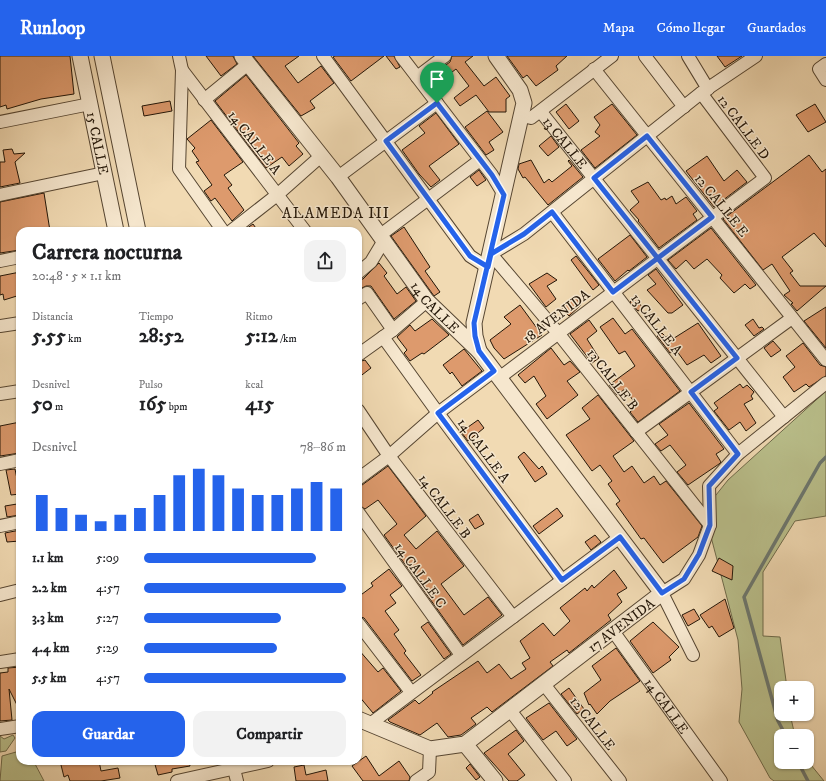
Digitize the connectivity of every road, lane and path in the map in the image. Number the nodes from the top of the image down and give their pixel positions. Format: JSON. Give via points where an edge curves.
{"nodes":[{"id":1,"x":80,"y":56,"type":"edge"},
{"id":2,"x":102,"y":56,"type":"edge"},
{"id":3,"x":179,"y":56,"type":"edge"},
{"id":4,"x":184,"y":56,"type":"edge"},
{"id":5,"x":323,"y":56,"type":"edge"},
{"id":6,"x":402,"y":56,"type":"edge"},
{"id":7,"x":445,"y":56,"type":"edge"},
{"id":8,"x":496,"y":56,"type":"edge"},
{"id":9,"x":612,"y":56,"type":"edge"},
{"id":10,"x":645,"y":56,"type":"edge"},
{"id":11,"x":690,"y":56,"type":"edge"},
{"id":12,"x":756,"y":56,"type":"edge"},
{"id":13,"x":245,"y":60,"type":"edge"},
{"id":14,"x":826,"y":64,"type":"edge"},
{"id":15,"x":594,"y":69,"type":"junction"},
{"id":16,"x":182,"y":70,"type":"junction"},
{"id":17,"x":417,"y":77,"type":"junction"},
{"id":18,"x":826,"y":80,"type":"edge"},
{"id":19,"x":704,"y":91,"type":"junction"},
{"id":20,"x":204,"y":100,"type":"junction"},
{"id":21,"x":437,"y":103,"type":"junction"},
{"id":22,"x":90,"y":104,"type":"junction"},
{"id":23,"x":684,"y":107,"type":"junction"},
{"id":24,"x":541,"y":112,"type":"junction"},
{"id":25,"x":522,"y":116,"type":"junction"},
{"id":26,"x":0,"y":122,"type":"edge"},
{"id":27,"x":647,"y":136,"type":"junction"},
{"id":28,"x":386,"y":141,"type":"junction"},
{"id":29,"x":321,"y":156,"type":"junction"},
{"id":30,"x":480,"y":160,"type":"junction"},
{"id":31,"x":104,"y":173,"type":"junction"},
{"id":32,"x":338,"y":177,"type":"junction"},
{"id":33,"x":594,"y":178,"type":"junction"},
{"id":34,"x":764,"y":178,"type":"joint"},
{"id":35,"x":504,"y":195,"type":"junction"},
{"id":36,"x":0,"y":196,"type":"edge"},
{"id":37,"x":277,"y":196,"type":"junction"},
{"id":38,"x":429,"y":199,"type":"junction"},
{"id":39,"x":552,"y":212,"type":"junction"},
{"id":40,"x":712,"y":217,"type":"junction"},
{"id":41,"x":115,"y":227,"type":"edge"},
{"id":42,"x":137,"y":227,"type":"edge"},
{"id":43,"x":220,"y":227,"type":"edge"},
{"id":44,"x":236,"y":227,"type":"edge"},
{"id":45,"x":302,"y":227,"type":"edge"},
{"id":46,"x":381,"y":239,"type":"junction"},
{"id":47,"x":16,"y":258,"type":"edge"},
{"id":48,"x":658,"y":258,"type":"junction"},
{"id":49,"x":489,"y":260,"type":"junction"},
{"id":50,"x":0,"y":261,"type":"edge"},
{"id":51,"x":362,"y":270,"type":"edge"},
{"id":52,"x":613,"y":292,"type":"junction"},
{"id":53,"x":362,"y":296,"type":"edge"},
{"id":54,"x":427,"y":301,"type":"junction"},
{"id":55,"x":792,"y":318,"type":"junction"},
{"id":56,"x":16,"y":323,"type":"edge"},
{"id":57,"x":0,"y":326,"type":"edge"},
{"id":58,"x":388,"y":333,"type":"junction"},
{"id":59,"x":558,"y":333,"type":"junction"},
{"id":60,"x":479,"y":351,"type":"junction"},
{"id":61,"x":362,"y":352,"type":"edge"},
{"id":62,"x":737,"y":358,"type":"junction"},
{"id":63,"x":826,"y":360,"type":"edge"},
{"id":64,"x":497,"y":374,"type":"junction"},
{"id":65,"x":826,"y":383,"type":"edge"},
{"id":66,"x":16,"y":391,"type":"edge"},
{"id":67,"x":691,"y":392,"type":"junction"},
{"id":68,"x":0,"y":394,"type":"edge"},
{"id":69,"x":438,"y":413,"type":"junction"},
{"id":70,"x":362,"y":416,"type":"edge"},
{"id":71,"x":784,"y":417,"type":"junction"},
{"id":72,"x":636,"y":432,"type":"junction"},
{"id":73,"x":738,"y":454,"type":"junction"},
{"id":74,"x":389,"y":456,"type":"junction"},
{"id":75,"x":16,"y":461,"type":"edge"},
{"id":76,"x":0,"y":464,"type":"edge"},
{"id":77,"x":362,"y":476,"type":"edge"},
{"id":78,"x":362,"y":518,"type":"edge"},
{"id":79,"x":16,"y":522,"type":"edge"},
{"id":80,"x":0,"y":524,"type":"edge"},
{"id":81,"x":710,"y":525,"type":"junction"},
{"id":82,"x":620,"y":537,"type":"junction"},
{"id":83,"x":562,"y":580,"type":"junction"},
{"id":84,"x":16,"y":591,"type":"edge"},
{"id":85,"x":662,"y":593,"type":"junction"},
{"id":86,"x":0,"y":595,"type":"edge"},
{"id":87,"x":513,"y":617,"type":"junction"},
{"id":88,"x":362,"y":628,"type":"edge"},
{"id":89,"x":613,"y":631,"type":"junction"},
{"id":90,"x":461,"y":655,"type":"junction"},
{"id":91,"x":693,"y":656,"type":"dead end"},
{"id":92,"x":16,"y":659,"type":"edge"},
{"id":93,"x":0,"y":662,"type":"edge"},
{"id":94,"x":543,"y":683,"type":"junction"},
{"id":95,"x":412,"y":692,"type":"junction"},
{"id":96,"x":509,"y":709,"type":"junction"},
{"id":97,"x":364,"y":721,"type":"edge"},
{"id":98,"x":16,"y":727,"type":"edge"},
{"id":99,"x":0,"y":729,"type":"edge"},
{"id":100,"x":465,"y":744,"type":"junction"},
{"id":101,"x":430,"y":749,"type":"junction"},
{"id":102,"x":233,"y":765,"type":"edge"},
{"id":103,"x":433,"y":776,"type":"edge"},
{"id":104,"x":716,"y":779,"type":"edge"},
{"id":105,"x":177,"y":781,"type":"edge"},
{"id":106,"x":237,"y":781,"type":"edge"},
{"id":107,"x":416,"y":781,"type":"edge"},
{"id":108,"x":495,"y":781,"type":"edge"},
{"id":109,"x":565,"y":781,"type":"edge"},
{"id":110,"x":620,"y":781,"type":"edge"}],
"edges":[{"from":1,"to":22,"type":"street","name":"15 CALLE"},
{"from":2,"to":42,"type":"street","name":"15 CALLE"},
{"from":3,"to":16,"type":"street","name":"14 CALLE A"},
{"from":4,"to":16,"type":"street"},
{"from":5,"to":28,"type":"street","name":"13 CALLE B"},
{"from":6,"to":17,"type":"street"},
{"from":7,"to":17,"type":"street"},
{"from":8,"to":25,"type":"street","name":"13 CALLE","via":[[520,90],[524,103]]},
{"from":9,"to":15,"type":"street"},
{"from":10,"to":23,"type":"street"},
{"from":11,"to":19,"type":"street","name":"12 CALLE D"},
{"from":12,"to":19,"type":"street"},
{"from":13,"to":20,"type":"street"},
{"from":13,"to":29,"type":"street","name":"14 CALLE"},
{"from":14,"to":18,"type":"street","via":[[819,69]]},
{"from":15,"to":24,"type":"street"},
{"from":15,"to":27,"type":"street","name":"12 CALLE E"},
{"from":16,"to":20,"type":"street","name":"14 CALLE A"},
{"from":16,"to":43,"type":"street","name":"14 CALLE A","via":[[179,169]]},
{"from":17,"to":21,"type":"street"},
{"from":19,"to":23,"type":"street"},
{"from":19,"to":34,"type":"street","name":"12 CALLE D"},
{"from":20,"to":37,"type":"street","name":"14 CALLE A"},
{"from":21,"to":28,"type":"street"},
{"from":21,"to":30,"type":"street"},
{"from":22,"to":26,"type":"street"},
{"from":22,"to":31,"type":"street","name":"15 CALLE"},
{"from":23,"to":27,"type":"street"},
{"from":24,"to":25,"type":"street","via":[[531,118]]},
{"from":24,"to":33,"type":"street","name":"13 CALLE"},
{"from":25,"to":35,"type":"street"},
{"from":27,"to":33,"type":"street"},
{"from":27,"to":40,"type":"street","name":"12 CALLE E"},
{"from":28,"to":32,"type":"street"},
{"from":28,"to":38,"type":"street","name":"13 CALLE B"},
{"from":29,"to":32,"type":"street","name":"14 CALLE"},
{"from":29,"to":37,"type":"street"},
{"from":30,"to":35,"type":"street"},
{"from":30,"to":38,"type":"street"},
{"from":31,"to":36,"type":"street"},
{"from":31,"to":41,"type":"street","name":"15 CALLE"},
{"from":32,"to":46,"type":"street","name":"14 CALLE"},
{"from":33,"to":39,"type":"street"},
{"from":33,"to":48,"type":"street","name":"13 CALLE"},
{"from":34,"to":40,"type":"street","name":"18 AVENIDA"},
{"from":35,"to":49,"type":"street"},
{"from":37,"to":44,"type":"street"},
{"from":37,"to":45,"type":"street","name":"14 CALLE A"},
{"from":38,"to":46,"type":"street"},
{"from":38,"to":49,"type":"street","name":"13 CALLE B","via":[[470,256]]},
{"from":39,"to":49,"type":"street"},
{"from":39,"to":52,"type":"street","name":"13 CALLE A"},
{"from":40,"to":48,"type":"street","name":"18 AVENIDA"},
{"from":40,"to":55,"type":"street","name":"12 CALLE E"},
{"from":46,"to":51,"type":"street","via":[[371,262]]},
{"from":46,"to":54,"type":"street","name":"14 CALLE"},
{"from":47,"to":50,"type":"street"},
{"from":48,"to":52,"type":"street","name":"18 AVENIDA"},
{"from":48,"to":62,"type":"street","name":"13 CALLE"},
{"from":49,"to":59,"type":"street","name":"13 CALLE B"},
{"from":49,"to":60,"type":"street","via":[[474,323]]},
{"from":52,"to":59,"type":"street","name":"18 AVENIDA"},
{"from":52,"to":67,"type":"street","name":"13 CALLE A"},
{"from":53,"to":58,"type":"street","name":"14 CALLE A","via":[[367,293]]},
{"from":54,"to":58,"type":"street"},
{"from":54,"to":60,"type":"street","name":"14 CALLE"},
{"from":55,"to":62,"type":"street"},
{"from":55,"to":63,"type":"street","name":"12 CALLE E"},
{"from":56,"to":57,"type":"street"},
{"from":58,"to":61,"type":"street"},
{"from":58,"to":69,"type":"street","name":"14 CALLE A"},
{"from":59,"to":64,"type":"street","name":"18 AVENIDA"},
{"from":59,"to":72,"type":"street","name":"13 CALLE B"},
{"from":60,"to":64,"type":"street","name":"14 CALLE"},
{"from":62,"to":67,"type":"street"},
{"from":62,"to":71,"type":"street","name":"13 CALLE"},
{"from":64,"to":69,"type":"street","name":"18 AVENIDA"},
{"from":64,"to":82,"type":"street","name":"14 CALLE"},
{"from":65,"to":71,"type":"street","name":"17 AVENIDA"},
{"from":66,"to":68,"type":"street"},
{"from":67,"to":72,"type":"street"},
{"from":67,"to":73,"type":"street","name":"13 CALLE A"},
{"from":69,"to":74,"type":"street","name":"18 AVENIDA"},
{"from":69,"to":83,"type":"street","name":"14 CALLE A"},
{"from":70,"to":74,"type":"street","name":"14 CALLE B"},
{"from":71,"to":73,"type":"street","name":"17 AVENIDA"},
{"from":72,"to":81,"type":"street","name":"13 CALLE B"},
{"from":73,"to":81,"type":"street","name":"17 AVENIDA","via":[[709,486]]},
{"from":74,"to":77,"type":"street","name":"18 AVENIDA"},
{"from":74,"to":87,"type":"street","name":"14 CALLE B"},
{"from":75,"to":76,"type":"street"},
{"from":78,"to":90,"type":"street","name":"14 CALLE C"},
{"from":79,"to":80,"type":"street"},
{"from":81,"to":85,"type":"street","name":"17 AVENIDA","via":[[699,554],[684,579]]},
{"from":82,"to":83,"type":"street"},
{"from":82,"to":85,"type":"street","name":"14 CALLE"},
{"from":83,"to":87,"type":"street"},
{"from":84,"to":86,"type":"street"},
{"from":85,"to":89,"type":"street","name":"17 AVENIDA"},
{"from":85,"to":91,"type":"street"},
{"from":87,"to":90,"type":"street"},
{"from":88,"to":95,"type":"street"},
{"from":89,"to":94,"type":"street","name":"17 AVENIDA"},
{"from":89,"to":104,"type":"street","name":"14 CALLE"},
{"from":90,"to":95,"type":"street"},
{"from":92,"to":93,"type":"street"},
{"from":94,"to":96,"type":"street","name":"17 AVENIDA"},
{"from":94,"to":110,"type":"street","name":"12 CALLE"},
{"from":95,"to":97,"type":"street"},
{"from":96,"to":100,"type":"street","name":"17 AVENIDA"},
{"from":96,"to":109,"type":"street"},
{"from":97,"to":101,"type":"street"},
{"from":98,"to":99,"type":"street"},
{"from":100,"to":101,"type":"street"},
{"from":100,"to":108,"type":"street"},
{"from":101,"to":103,"type":"street"},
{"from":102,"to":105,"type":"street"},
{"from":102,"to":106,"type":"street"},
{"from":103,"to":107,"type":"street"}]}
